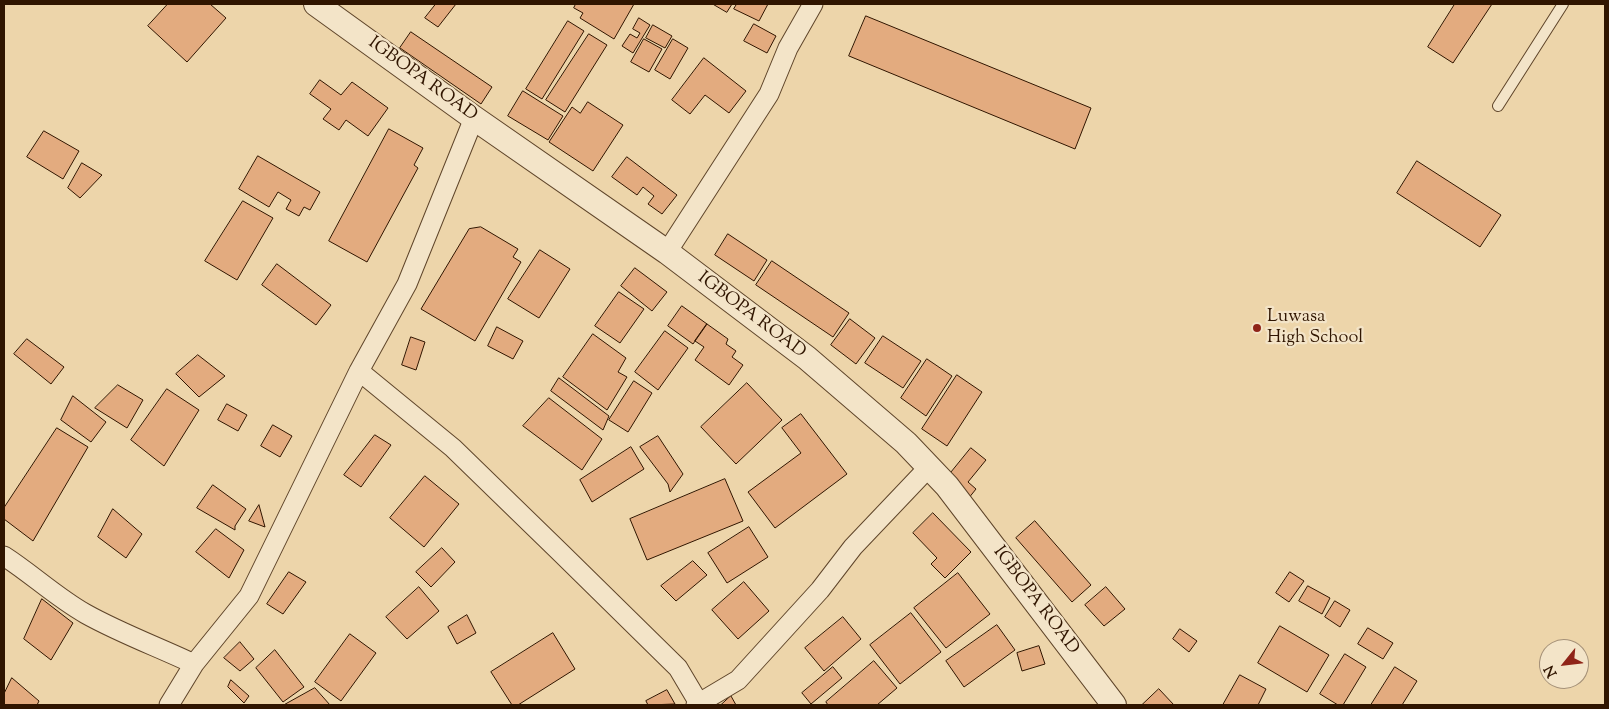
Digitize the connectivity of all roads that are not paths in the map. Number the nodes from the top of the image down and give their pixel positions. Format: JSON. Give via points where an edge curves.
{"nodes":[{"id":1,"x":316,"y":4,"type":"edge"},
{"id":2,"x":813,"y":4,"type":"edge"},
{"id":3,"x":1563,"y":4,"type":"edge"},
{"id":4,"x":1498,"y":106,"type":"dead end"},
{"id":5,"x":474,"y":118,"type":"junction"},
{"id":6,"x":667,"y":252,"type":"junction"},
{"id":7,"x":359,"y":371,"type":"junction"},
{"id":8,"x":929,"y":467,"type":"junction"},
{"id":9,"x":4,"y":556,"type":"edge"},
{"id":10,"x":194,"y":664,"type":"junction"},
{"id":11,"x":698,"y":704,"type":"edge"},
{"id":12,"x":170,"y":705,"type":"edge"},
{"id":13,"x":1114,"y":705,"type":"edge"}],
"edges":[{"from":1,"to":5,"type":"street","name":"IGBOPA ROAD"},
{"from":2,"to":6,"type":"street","via":[[788,48],[769,94]]},
{"from":3,"to":4,"type":"lane"},
{"from":5,"to":6,"type":"street","name":"IGBOPA ROAD"},
{"from":5,"to":7,"type":"street","via":[[406,284]]},
{"from":6,"to":8,"type":"street","name":"IGBOPA ROAD","via":[[807,358]]},
{"from":7,"to":10,"type":"street","via":[[249,596]]},
{"from":7,"to":11,"type":"street","via":[[453,448],[554,546],[678,668]]},
{"from":8,"to":11,"type":"street","via":[[853,547],[820,590],[738,680]]},
{"from":8,"to":13,"type":"street","name":"IGBOPA ROAD"},
{"from":9,"to":10,"type":"street","via":[[86,614]]},
{"from":10,"to":12,"type":"street"}]}
